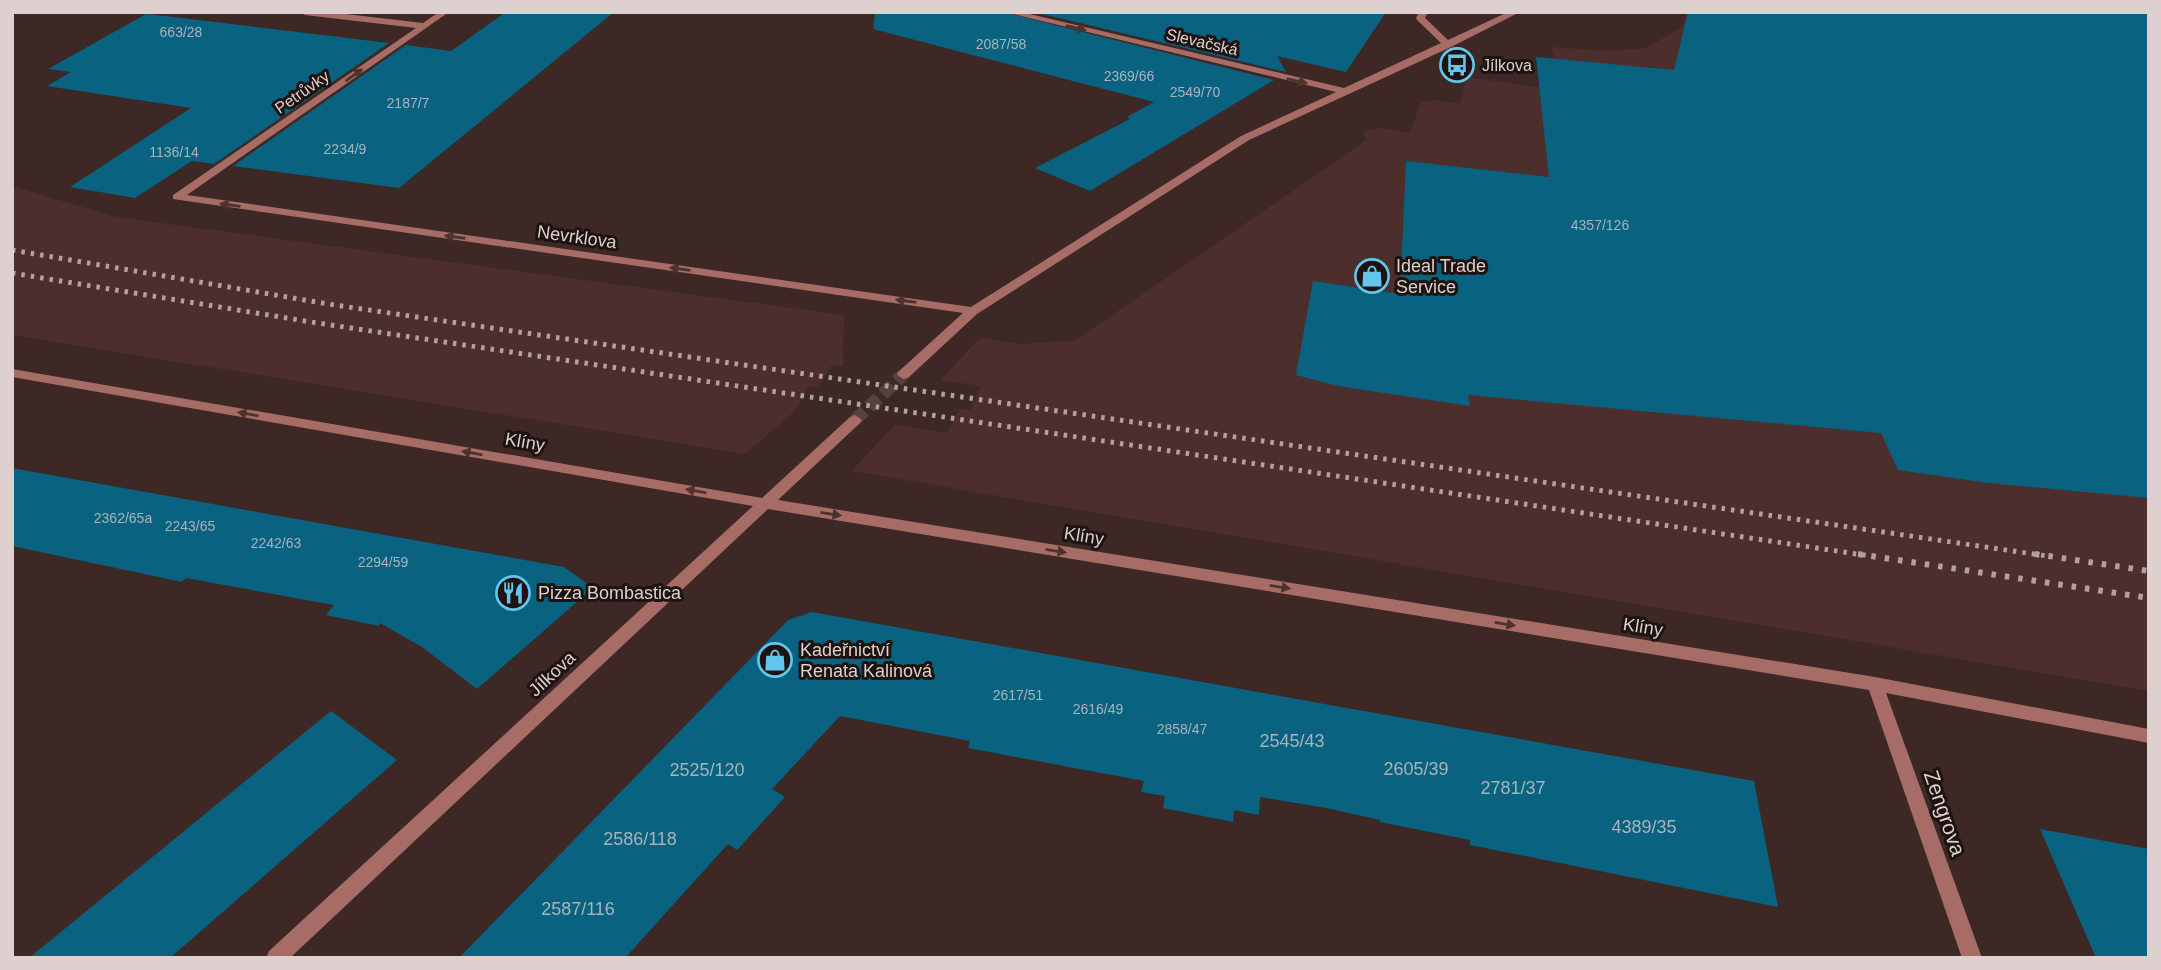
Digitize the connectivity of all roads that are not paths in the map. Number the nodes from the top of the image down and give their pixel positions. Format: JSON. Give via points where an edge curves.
{"nodes":[{"id":1,"x":305,"y":12,"type":"edge"},
{"id":2,"x":445,"y":12,"type":"edge"},
{"id":3,"x":1009,"y":12,"type":"edge"},
{"id":4,"x":1424,"y":12,"type":"edge"},
{"id":5,"x":1516,"y":12,"type":"edge"},
{"id":6,"x":424,"y":26,"type":"junction"},
{"id":7,"x":1448,"y":45,"type":"junction"},
{"id":8,"x":1347,"y":92,"type":"junction"},
{"id":9,"x":177,"y":197,"type":"joint"},
{"id":10,"x":973,"y":311,"type":"junction"},
{"id":11,"x":12,"y":373,"type":"edge"},
{"id":12,"x":903,"y":375,"type":"tunnel mouth"},
{"id":13,"x":855,"y":420,"type":"tunnel mouth"},
{"id":14,"x":764,"y":503,"type":"junction"},
{"id":15,"x":1875,"y":684,"type":"junction"},
{"id":16,"x":2149,"y":736,"type":"edge"},
{"id":17,"x":276,"y":958,"type":"edge"},
{"id":18,"x":1972,"y":958,"type":"edge"}],
"edges":[{"from":1,"to":6,"type":"street"},
{"from":2,"to":6,"type":"street","name":"Petrůvky"},
{"from":3,"to":8,"type":"street","name":"Slevačská","one_way":true},
{"from":4,"to":7,"type":"street","via":[[1420,18]]},
{"from":5,"to":7,"type":"street"},
{"from":9,"to":6,"type":"street","name":"Petrůvky","one_way":true},
{"from":7,"to":8,"type":"street"},
{"from":8,"to":10,"type":"street","via":[[1245,138]]},
{"from":10,"to":9,"type":"street","name":"Nevrklova","one_way":true},
{"from":10,"to":12,"type":"street"},
{"from":14,"to":11,"type":"street","name":"Klíny","one_way":true},
{"from":13,"to":14,"type":"street","name":"Jílkova"},
{"from":14,"to":15,"type":"street","name":"Klíny","one_way":true},
{"from":14,"to":17,"type":"street","name":"Jílkova"},
{"from":15,"to":16,"type":"street","name":"Klíny"},
{"from":15,"to":18,"type":"street","name":"Zengrova"}]}
